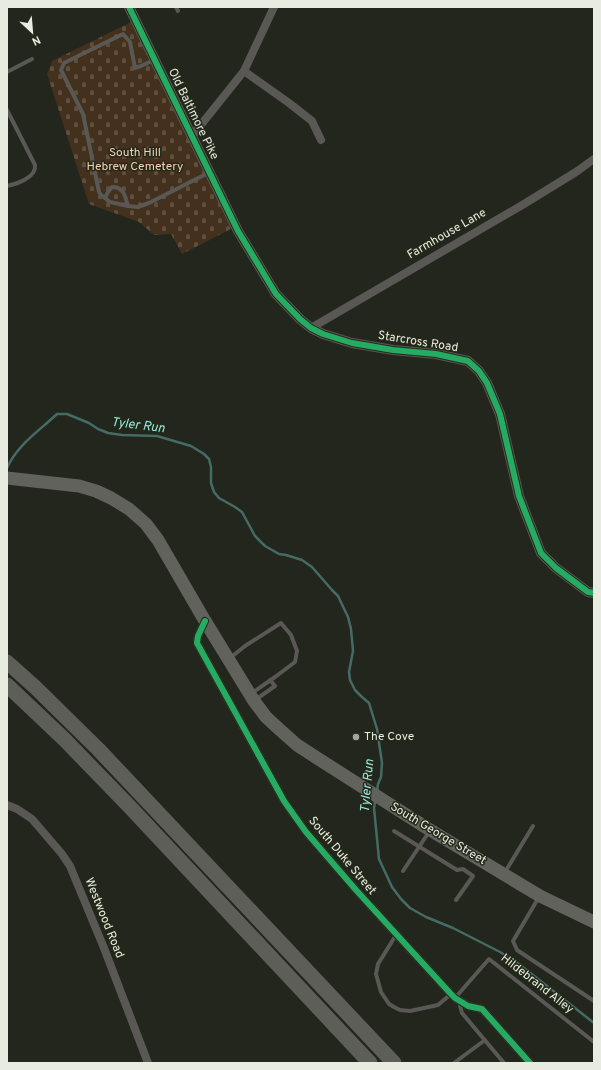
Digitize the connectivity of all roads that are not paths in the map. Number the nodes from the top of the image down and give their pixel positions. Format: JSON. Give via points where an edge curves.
{"nodes":[{"id":1,"x":129,"y":7,"type":"edge"},
{"id":2,"x":274,"y":7,"type":"edge"},
{"id":3,"x":32,"y":58,"type":"dead end"},
{"id":4,"x":155,"y":60,"type":"junction"},
{"id":5,"x":244,"y":71,"type":"junction"},
{"id":6,"x":7,"y":72,"type":"edge"},
{"id":7,"x":7,"y":110,"type":"edge"},
{"id":8,"x":192,"y":136,"type":"junction"},
{"id":9,"x":321,"y":140,"type":"dead end"},
{"id":10,"x":594,"y":159,"type":"edge"},
{"id":11,"x":209,"y":173,"type":"junction"},
{"id":12,"x":7,"y":186,"type":"edge"},
{"id":13,"x":106,"y":198,"type":"junction"},
{"id":14,"x":128,"y":206,"type":"junction"},
{"id":15,"x":238,"y":231,"type":"joint"},
{"id":16,"x":311,"y":328,"type":"junction"},
{"id":17,"x":8,"y":479,"type":"edge"},
{"id":18,"x":594,"y":593,"type":"edge"},
{"id":19,"x":205,"y":622,"type":"junction"},
{"id":20,"x":228,"y":659,"type":"junction"},
{"id":21,"x":7,"y":662,"type":"edge"},
{"id":22,"x":270,"y":680,"type":"junction"},
{"id":23,"x":7,"y":685,"type":"edge"},
{"id":24,"x":252,"y":698,"type":"junction"},
{"id":25,"x":7,"y":805,"type":"edge"},
{"id":26,"x":533,"y":826,"type":"dead end"},
{"id":27,"x":430,"y":830,"type":"junction"},
{"id":28,"x":394,"y":831,"type":"dead end"},
{"id":29,"x":419,"y":846,"type":"junction"},
{"id":30,"x":403,"y":872,"type":"dead end"},
{"id":31,"x":504,"y":874,"type":"junction"},
{"id":32,"x":540,"y":896,"type":"junction"},
{"id":33,"x":456,"y":900,"type":"dead end"},
{"id":34,"x":594,"y":922,"type":"edge"},
{"id":35,"x":396,"y":935,"type":"junction"},
{"id":36,"x":456,"y":998,"type":"junction"},
{"id":37,"x":594,"y":1001,"type":"edge"},
{"id":38,"x":484,"y":1040,"type":"junction"},
{"id":39,"x":594,"y":1042,"type":"edge"},
{"id":40,"x":148,"y":1063,"type":"edge"},
{"id":41,"x":370,"y":1063,"type":"edge"},
{"id":42,"x":394,"y":1063,"type":"edge"},
{"id":43,"x":454,"y":1063,"type":"edge"},
{"id":44,"x":504,"y":1063,"type":"edge"},
{"id":45,"x":530,"y":1063,"type":"edge"}],
"edges":[{"from":1,"to":4,"type":"street","name":"Old Baltimore Pike"},
{"from":2,"to":5,"type":"street"},
{"from":3,"to":6,"type":"lane"},
{"from":4,"to":8,"type":"street","name":"Old Baltimore Pike"},
{"from":4,"to":13,"type":"lane","via":[[135,68],[130,42],[123,34],[64,63],[61,70],[83,114],[99,192]]},
{"from":5,"to":8,"type":"street"},
{"from":5,"to":9,"type":"street","via":[[312,121]]},
{"from":7,"to":12,"type":"lane","via":[[35,169],[28,177]]},
{"from":8,"to":11,"type":"street","name":"Old Baltimore Pike"},
{"from":10,"to":16,"type":"street","name":"Farmhouse Lane","via":[[524,204]]},
{"from":11,"to":14,"type":"lane","via":[[149,203],[138,207]]},
{"from":11,"to":15,"type":"street","name":"Old Baltimore Pike"},
{"from":13,"to":14,"type":"lane","via":[[110,202]]},
{"from":13,"to":14,"type":"lane","via":[[112,187],[118,187],[125,196]]},
{"from":15,"to":16,"type":"street","name":"Starcross Road","via":[[276,294]]},
{"from":16,"to":18,"type":"street","name":"Starcross Road","via":[[352,343],[436,354],[468,362],[479,371],[500,414],[519,496],[541,553],[556,568],[588,592]]},
{"from":17,"to":19,"type":"main road","name":"South George Street","via":[[79,486],[96,491],[129,509],[146,524],[158,540]]},
{"from":19,"to":20,"type":"main road","name":"South George Street"},
{"from":19,"to":35,"type":"street","name":"South Duke Street","via":[[197,643],[284,801],[306,832]]},
{"from":20,"to":22,"type":"lane","via":[[281,623],[291,636],[297,651],[295,662]]},
{"from":20,"to":24,"type":"main road","name":"South George Street"},
{"from":21,"to":42,"type":"highway","via":[[99,750]]},
{"from":22,"to":24,"type":"lane"},
{"from":22,"to":24,"type":"lane","via":[[275,686]]},
{"from":23,"to":41,"type":"highway","via":[[118,795]]},
{"from":24,"to":27,"type":"main road","name":"South George Street","via":[[266,717],[297,745]]},
{"from":25,"to":40,"type":"street","name":"Westwood Road","via":[[32,819],[70,866]]},
{"from":26,"to":31,"type":"lane"},
{"from":27,"to":29,"type":"lane"},
{"from":27,"to":31,"type":"main road","name":"South George Street"},
{"from":28,"to":29,"type":"lane"},
{"from":29,"to":30,"type":"lane"},
{"from":29,"to":33,"type":"lane","via":[[457,870],[463,869],[473,876]]},
{"from":31,"to":32,"type":"main road","name":"South George Street"},
{"from":32,"to":34,"type":"main road","name":"South George Street"},
{"from":32,"to":37,"type":"lane","via":[[513,941],[517,950]]},
{"from":35,"to":36,"type":"street","name":"South Duke Street"},
{"from":35,"to":36,"type":"lane","via":[[378,964],[376,974],[381,992],[389,1004],[394,1008],[410,1011]]},
{"from":36,"to":38,"type":"lane","via":[[462,1013]]},
{"from":36,"to":39,"type":"lane","name":"Hildebrand Alley","via":[[489,959]]},
{"from":36,"to":45,"type":"street","name":"South Duke Street","via":[[468,1006],[482,1009]]},
{"from":38,"to":43,"type":"lane"},
{"from":38,"to":44,"type":"lane"}]}
